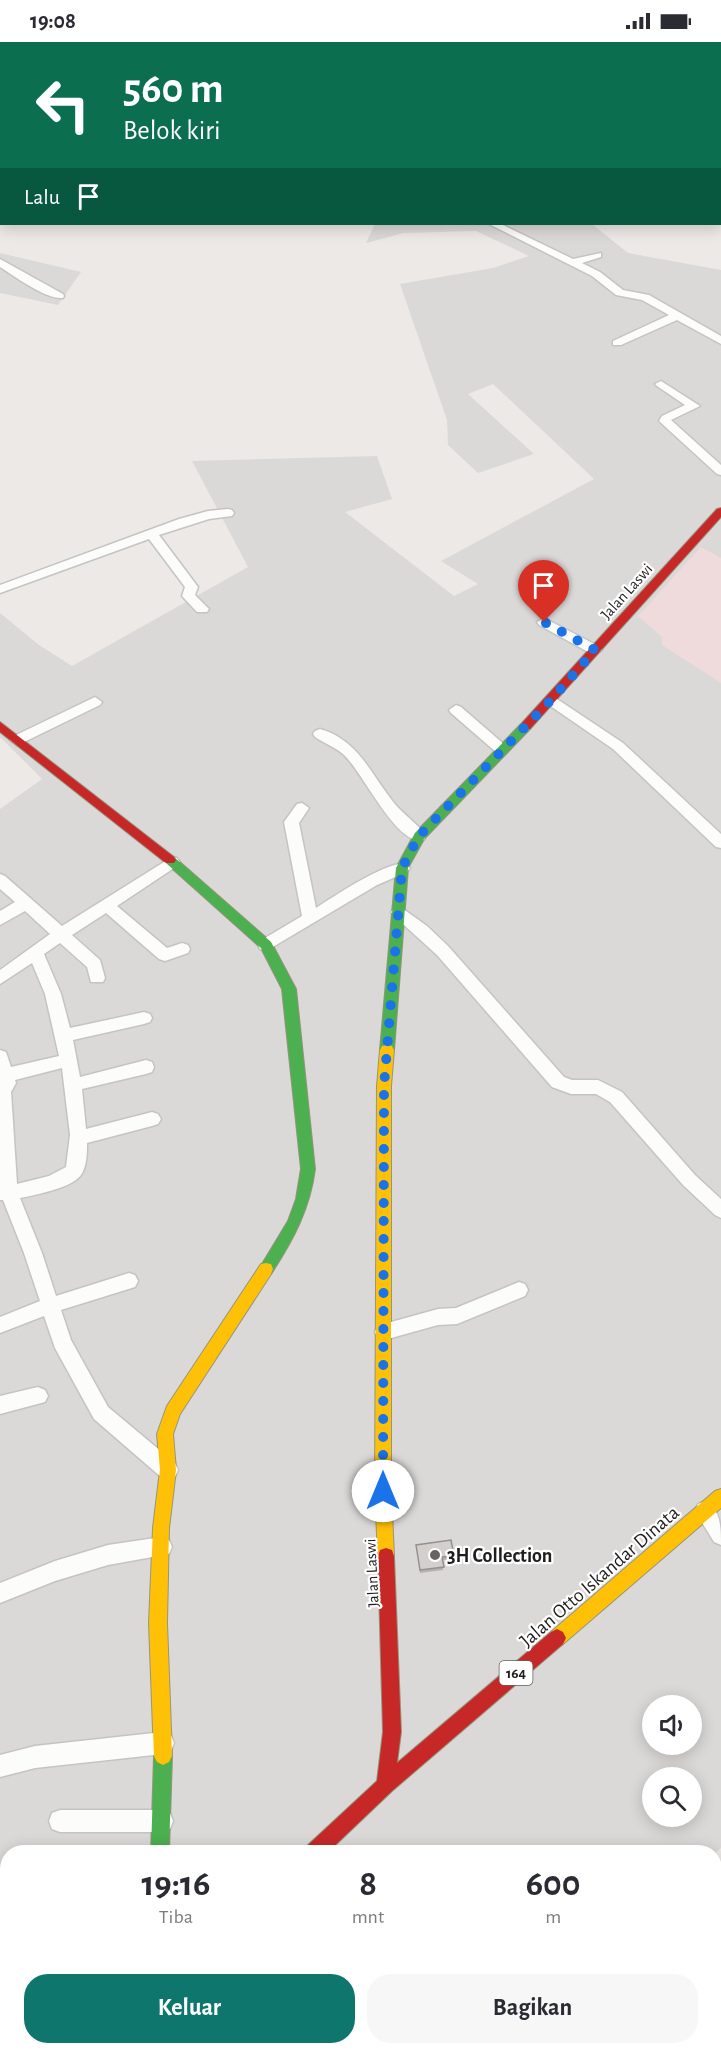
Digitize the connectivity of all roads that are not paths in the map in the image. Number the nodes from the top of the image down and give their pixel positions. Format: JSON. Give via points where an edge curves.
{"nodes":[{"id":1,"x":496,"y":225,"type":"edge"},
{"id":2,"x":597,"y":255,"type":"dead end"},
{"id":3,"x":0,"y":262,"type":"edge"},
{"id":4,"x":574,"y":262,"type":"junction"},
{"id":5,"x":59,"y":296,"type":"dead end"},
{"id":6,"x":677,"y":316,"type":"junction"},
{"id":7,"x":721,"y":341,"type":"edge"},
{"id":8,"x":617,"y":343,"type":"dead end"},
{"id":9,"x":661,"y":384,"type":"dead end"},
{"id":10,"x":721,"y":471,"type":"edge"},
{"id":11,"x":721,"y":511,"type":"edge"},
{"id":12,"x":228,"y":513,"type":"dead end"},
{"id":13,"x":152,"y":534,"type":"junction"},
{"id":14,"x":0,"y":590,"type":"edge"},
{"id":15,"x":202,"y":609,"type":"dead end"},
{"id":16,"x":544,"y":622,"type":"dead end"},
{"id":17,"x":595,"y":650,"type":"junction"},
{"id":18,"x":551,"y":700,"type":"junction"},
{"id":19,"x":95,"y":702,"type":"dead end"},
{"id":20,"x":456,"y":710,"type":"dead end"},
{"id":21,"x":0,"y":726,"type":"edge"},
{"id":22,"x":320,"y":734,"type":"dead end"},
{"id":23,"x":17,"y":740,"type":"junction"},
{"id":24,"x":501,"y":749,"type":"junction"},
{"id":25,"x":302,"y":808,"type":"dead end"},
{"id":26,"x":419,"y":836,"type":"junction"},
{"id":27,"x":721,"y":843,"type":"edge"},
{"id":28,"x":172,"y":862,"type":"junction"},
{"id":29,"x":402,"y":868,"type":"junction"},
{"id":30,"x":0,"y":880,"type":"edge"},
{"id":31,"x":25,"y":903,"type":"junction"},
{"id":32,"x":106,"y":905,"type":"junction"},
{"id":33,"x":399,"y":912,"type":"junction"},
{"id":34,"x":0,"y":919,"type":"edge"},
{"id":35,"x":310,"y":919,"type":"junction"},
{"id":36,"x":61,"y":935,"type":"junction"},
{"id":37,"x":266,"y":945,"type":"junction"},
{"id":38,"x":182,"y":949,"type":"dead end"},
{"id":39,"x":34,"y":952,"type":"junction"},
{"id":40,"x":0,"y":976,"type":"edge"},
{"id":41,"x":97,"y":978,"type":"dead end"},
{"id":42,"x":144,"y":1018,"type":"dead end"},
{"id":43,"x":64,"y":1036,"type":"junction"},
{"id":44,"x":0,"y":1057,"type":"edge"},
{"id":45,"x":68,"y":1060,"type":"junction"},
{"id":46,"x":146,"y":1067,"type":"dead end"},
{"id":47,"x":73,"y":1085,"type":"junction"},
{"id":48,"x":3,"y":1087,"type":"edge"},
{"id":49,"x":152,"y":1119,"type":"dead end"},
{"id":50,"x":77,"y":1138,"type":"junction"},
{"id":51,"x":5,"y":1193,"type":"edge"},
{"id":52,"x":721,"y":1210,"type":"edge"},
{"id":53,"x":129,"y":1281,"type":"dead end"},
{"id":54,"x":519,"y":1290,"type":"dead end"},
{"id":55,"x":49,"y":1306,"type":"junction"},
{"id":56,"x":0,"y":1325,"type":"edge"},
{"id":57,"x":384,"y":1332,"type":"junction"},
{"id":58,"x":38,"y":1396,"type":"dead end"},
{"id":59,"x":0,"y":1405,"type":"edge"},
{"id":60,"x":168,"y":1470,"type":"junction"},
{"id":61,"x":721,"y":1497,"type":"edge"},
{"id":62,"x":705,"y":1511,"type":"junction"},
{"id":63,"x":721,"y":1535,"type":"edge"},
{"id":64,"x":162,"y":1547,"type":"junction"},
{"id":65,"x":0,"y":1593,"type":"edge"},
{"id":66,"x":163,"y":1743,"type":"junction"},
{"id":67,"x":0,"y":1766,"type":"edge"},
{"id":68,"x":386,"y":1785,"type":"junction"},
{"id":69,"x":60,"y":1821,"type":"dead end"},
{"id":70,"x":162,"y":1821,"type":"junction"},
{"id":71,"x":160,"y":1845,"type":"edge"},
{"id":72,"x":322,"y":1845,"type":"edge"}],
"edges":[{"from":1,"to":4,"type":"street"},
{"from":2,"to":4,"type":"street"},
{"from":3,"to":5,"type":"street"},
{"from":4,"to":6,"type":"street","via":[[620,293],[645,297]]},
{"from":6,"to":7,"type":"street"},
{"from":6,"to":8,"type":"street"},
{"from":9,"to":10,"type":"street","via":[[694,406],[665,421]]},
{"from":11,"to":17,"type":"street","name":"Jalan Laswi"},
{"from":12,"to":13,"type":"street","via":[[208,515]]},
{"from":13,"to":14,"type":"street"},
{"from":13,"to":15,"type":"street","via":[[192,587],[189,597]]},
{"from":16,"to":17,"type":"street"},
{"from":17,"to":18,"type":"street","name":"Jalan Laswi"},
{"from":18,"to":24,"type":"street","name":"Jalan Laswi"},
{"from":18,"to":27,"type":"street","via":[[618,746]]},
{"from":19,"to":23,"type":"street"},
{"from":20,"to":24,"type":"street"},
{"from":21,"to":23,"type":"street"},
{"from":22,"to":26,"type":"street","via":[[348,750],[388,806]]},
{"from":23,"to":28,"type":"street"},
{"from":24,"to":26,"type":"street","name":"Jalan Laswi"},
{"from":25,"to":35,"type":"street","via":[[291,822]]},
{"from":26,"to":29,"type":"street","name":"Jalan Laswi"},
{"from":28,"to":32,"type":"street"},
{"from":28,"to":37,"type":"street"},
{"from":29,"to":33,"type":"street","name":"Jalan Laswi"},
{"from":29,"to":35,"type":"street","via":[[372,881]]},
{"from":30,"to":31,"type":"street"},
{"from":31,"to":34,"type":"street"},
{"from":31,"to":36,"type":"street"},
{"from":32,"to":36,"type":"street"},
{"from":32,"to":38,"type":"street","via":[[165,955]]},
{"from":33,"to":52,"type":"street","via":[[444,952],[558,1082],[571,1087],[598,1088],[616,1097],[689,1180]]},
{"from":33,"to":57,"type":"street","name":"Jalan Laswi","via":[[384,1086]]},
{"from":35,"to":37,"type":"street"},
{"from":36,"to":39,"type":"street"},
{"from":36,"to":41,"type":"street","via":[[94,964]]},
{"from":37,"to":60,"type":"street","via":[[289,989],[307,1157],[306,1194],[296,1223],[173,1411],[165,1434]]},
{"from":39,"to":40,"type":"street"},
{"from":39,"to":43,"type":"street","via":[[52,992]]},
{"from":42,"to":43,"type":"street"},
{"from":43,"to":45,"type":"street"},
{"from":44,"to":48,"type":"street"},
{"from":45,"to":47,"type":"street"},
{"from":45,"to":48,"type":"street"},
{"from":46,"to":47,"type":"street"},
{"from":47,"to":50,"type":"street"},
{"from":48,"to":51,"type":"street"},
{"from":49,"to":50,"type":"street"},
{"from":50,"to":51,"type":"street","via":[[75,1170],[69,1176]]},
{"from":51,"to":55,"type":"street","via":[[33,1253]]},
{"from":53,"to":55,"type":"street"},
{"from":54,"to":57,"type":"street","via":[[457,1316],[438,1317]]},
{"from":55,"to":56,"type":"street"},
{"from":55,"to":60,"type":"street","via":[[62,1342],[101,1413]]},
{"from":57,"to":68,"type":"street","name":"Jalan Laswi","via":[[383,1491],[392,1721]]},
{"from":58,"to":59,"type":"street"},
{"from":60,"to":64,"type":"street"},
{"from":61,"to":62,"type":"street","name":"Jalan Otto Iskandar Dinata","number":"164"},
{"from":62,"to":63,"type":"street"},
{"from":62,"to":68,"type":"street","name":"Jalan Otto Iskandar Dinata","number":"164"},
{"from":64,"to":65,"type":"street","via":[[108,1556],[55,1571]]},
{"from":64,"to":66,"type":"street","via":[[158,1623]]},
{"from":66,"to":67,"type":"street","via":[[35,1757]]},
{"from":66,"to":70,"type":"street"},
{"from":68,"to":72,"type":"street","name":"Jalan Otto Iskandar Dinata","number":"164"},
{"from":69,"to":70,"type":"street"},
{"from":70,"to":71,"type":"street"}]}
